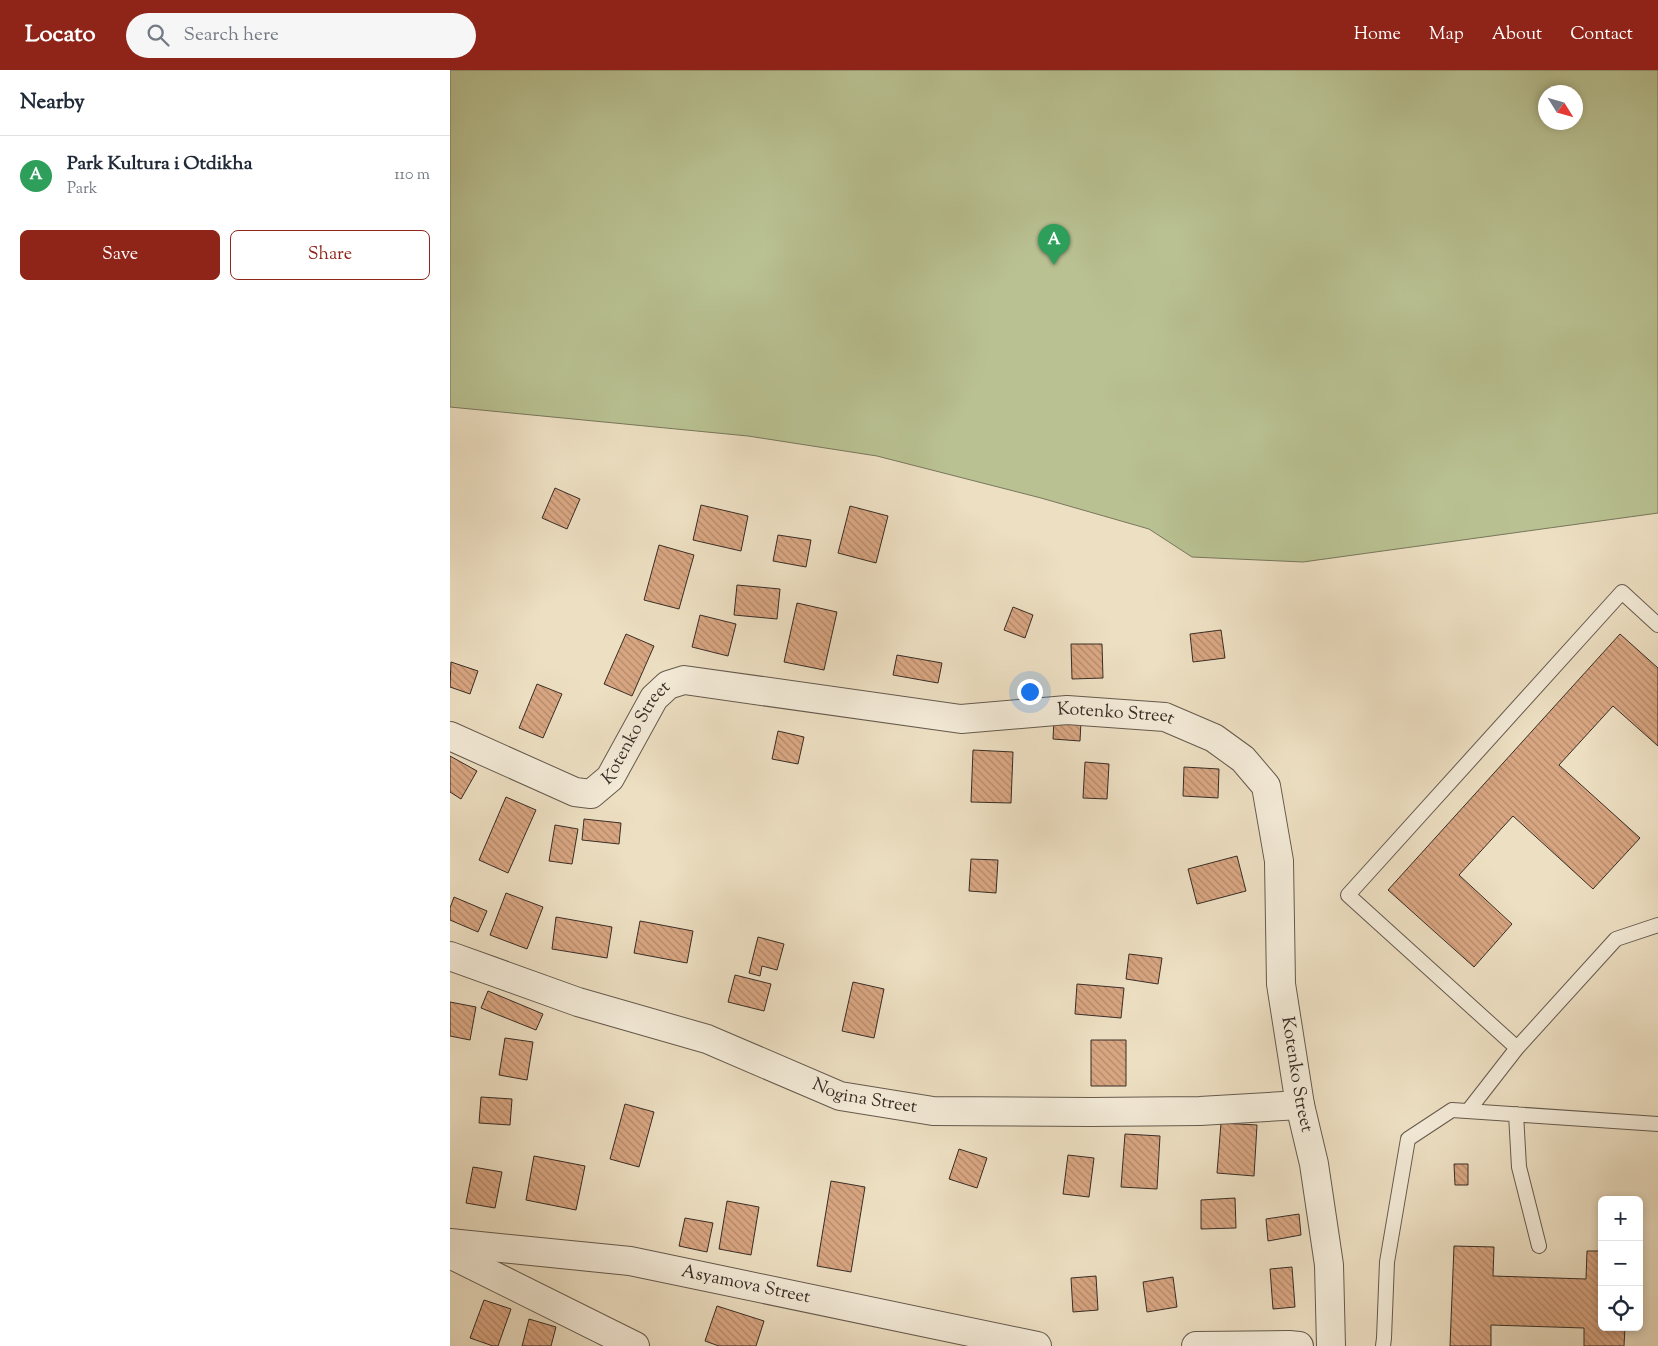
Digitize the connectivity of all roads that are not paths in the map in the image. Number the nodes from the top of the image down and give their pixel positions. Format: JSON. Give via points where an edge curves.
{"nodes":[{"id":1,"x":1658,"y":625,"type":"edge"},
{"id":2,"x":450,"y":736,"type":"edge"},
{"id":3,"x":1658,"y":925,"type":"edge"},
{"id":4,"x":450,"y":956,"type":"edge"},
{"id":5,"x":1517,"y":1048,"type":"junction"},
{"id":6,"x":1300,"y":1105,"type":"junction"},
{"id":7,"x":1468,"y":1111,"type":"junction"},
{"id":8,"x":1516,"y":1114,"type":"junction"},
{"id":9,"x":1658,"y":1124,"type":"edge"},
{"id":10,"x":450,"y":1243,"type":"edge"},
{"id":11,"x":1539,"y":1246,"type":"dead end"},
{"id":12,"x":450,"y":1254,"type":"edge"},
{"id":13,"x":635,"y":1346,"type":"edge"},
{"id":14,"x":1037,"y":1346,"type":"edge"},
{"id":15,"x":1196,"y":1346,"type":"edge"},
{"id":16,"x":1299,"y":1346,"type":"edge"},
{"id":17,"x":1331,"y":1346,"type":"edge"},
{"id":18,"x":1382,"y":1346,"type":"edge"}],
"edges":[{"from":1,"to":5,"type":"lane","via":[[1622,592],[1348,895]]},
{"from":2,"to":6,"type":"street","name":"Kotenko Street","via":[[575,792],[592,794],[610,778],[654,698],[668,685],[684,680],[961,719],[1067,710],[1165,717],[1189,726],[1214,738],[1243,759],[1266,786],[1279,861],[1281,984]]},
{"from":3,"to":5,"type":"lane","via":[[1616,940]]},
{"from":4,"to":6,"type":"street","name":"Nogina Street","via":[[578,1002],[707,1039],[840,1096],[933,1111],[1200,1111]]},
{"from":5,"to":7,"type":"lane"},
{"from":6,"to":17,"type":"street","name":"Kotenko Street","via":[[1314,1164],[1329,1264]]},
{"from":7,"to":8,"type":"lane"},
{"from":7,"to":18,"type":"lane","via":[[1452,1110],[1408,1139],[1387,1262]]},
{"from":8,"to":9,"type":"lane"},
{"from":8,"to":11,"type":"lane","via":[[1519,1167]]},
{"from":10,"to":14,"type":"street","name":"Asyamova Street","via":[[630,1260]]},
{"from":12,"to":13,"type":"street"},
{"from":15,"to":16,"type":"street"}]}
